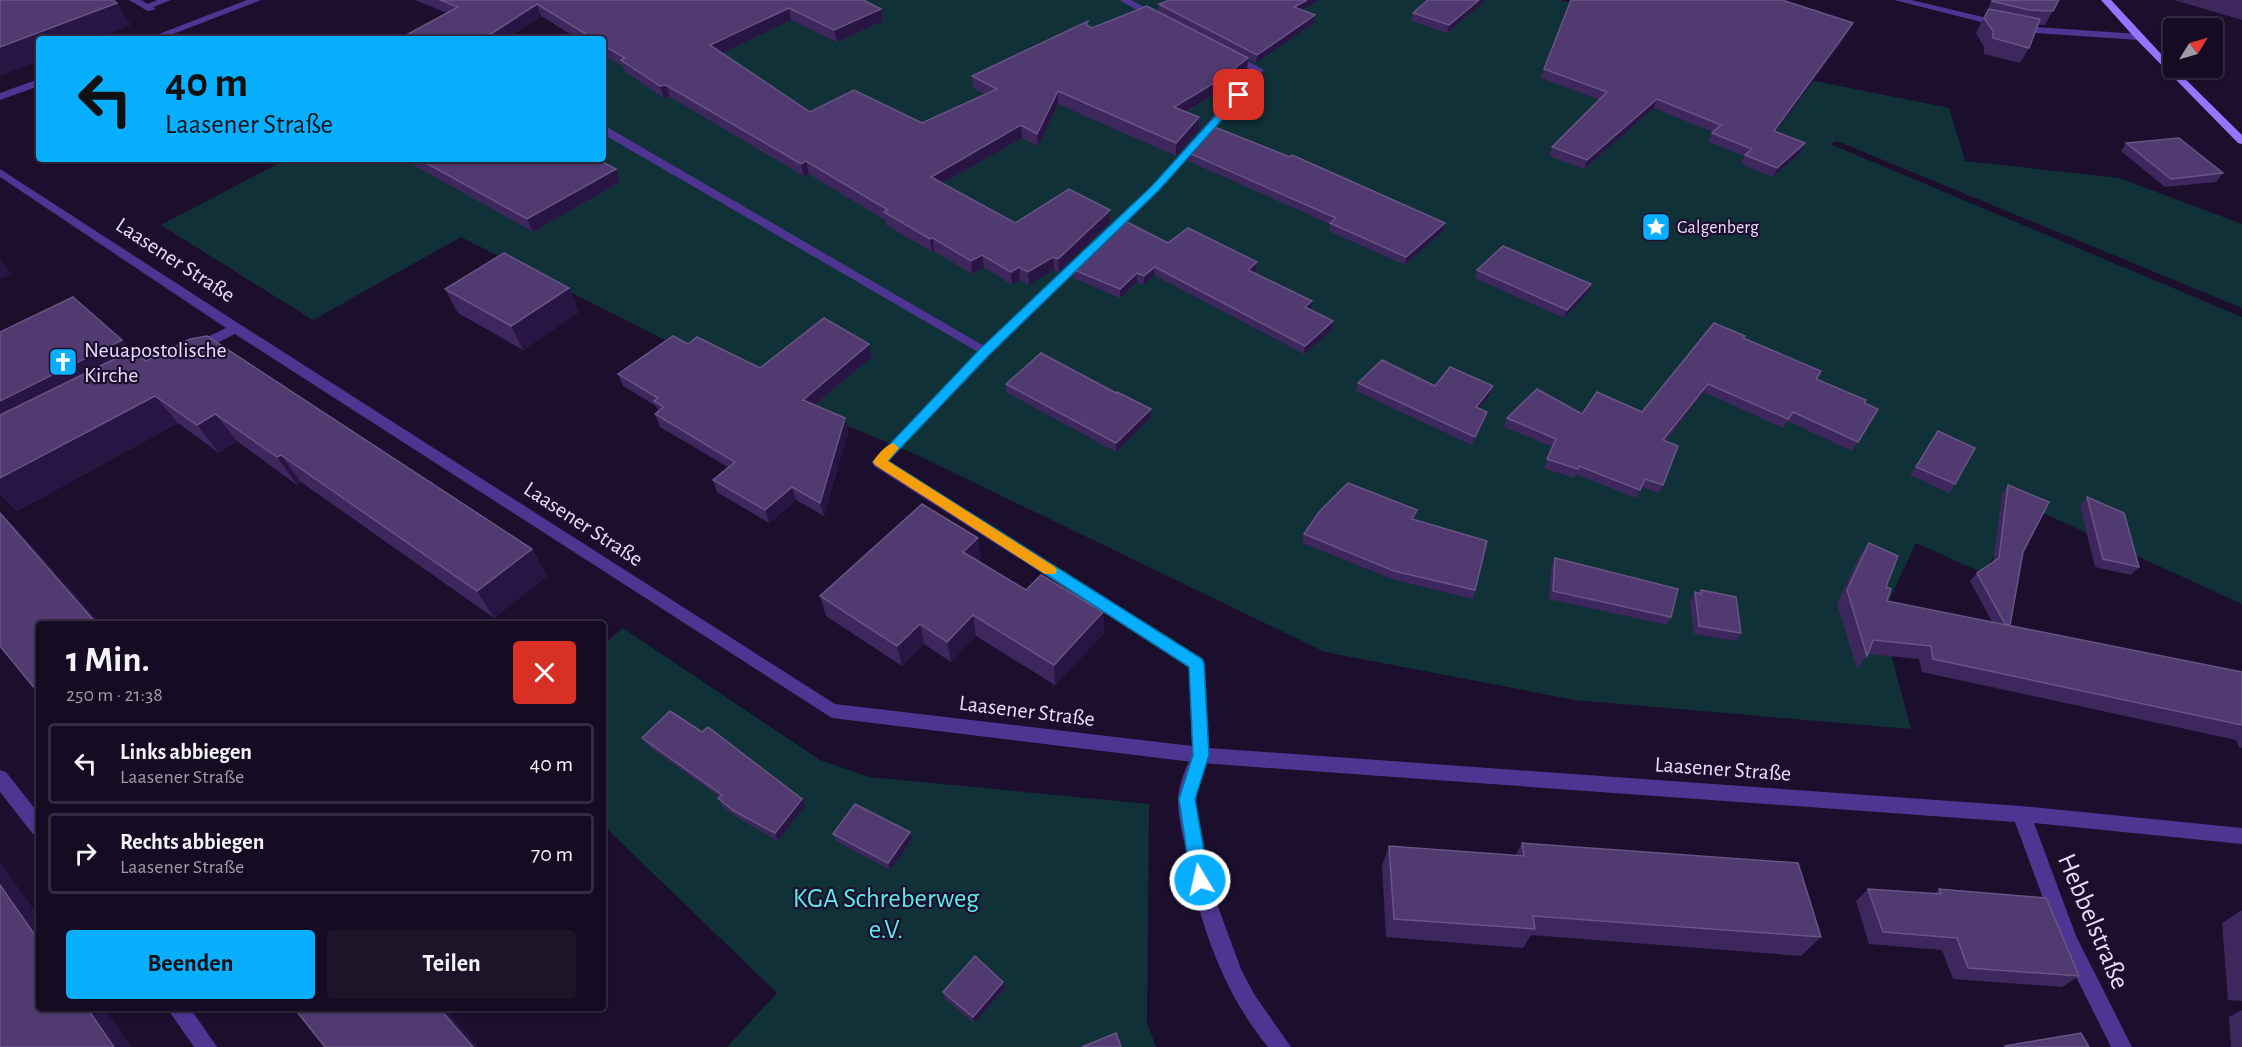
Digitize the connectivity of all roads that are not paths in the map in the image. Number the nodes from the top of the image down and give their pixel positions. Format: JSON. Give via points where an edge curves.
{"nodes":[{"id":1,"x":134,"y":0,"type":"edge"},
{"id":2,"x":166,"y":0,"type":"edge"},
{"id":3,"x":256,"y":0,"type":"edge"},
{"id":4,"x":1124,"y":0,"type":"edge"},
{"id":5,"x":1899,"y":0,"type":"edge"},
{"id":6,"x":2106,"y":0,"type":"edge"},
{"id":7,"x":1166,"y":22,"type":"edge"},
{"id":8,"x":159,"y":36,"type":"edge"},
{"id":9,"x":2139,"y":37,"type":"junction"},
{"id":10,"x":1218,"y":49,"type":"edge"},
{"id":11,"x":36,"y":83,"type":"edge"},
{"id":12,"x":0,"y":97,"type":"edge"},
{"id":13,"x":606,"y":131,"type":"edge"},
{"id":14,"x":2242,"y":141,"type":"edge"},
{"id":15,"x":0,"y":172,"type":"edge"},
{"id":16,"x":236,"y":328,"type":"junction"},
{"id":17,"x":984,"y":352,"type":"junction"},
{"id":18,"x":185,"y":354,"type":"edge"},
{"id":19,"x":1201,"y":755,"type":"junction"},
{"id":20,"x":0,"y":778,"type":"edge"},
{"id":21,"x":2021,"y":814,"type":"junction"},
{"id":22,"x":36,"y":824,"type":"edge"},
{"id":23,"x":2242,"y":836,"type":"edge"},
{"id":24,"x":179,"y":1011,"type":"edge"},
{"id":25,"x":207,"y":1047,"type":"edge"},
{"id":26,"x":1281,"y":1047,"type":"edge"},
{"id":27,"x":2122,"y":1047,"type":"edge"}],
"edges":[{"from":1,"to":2,"type":"street","via":[[149,8]]},
{"from":3,"to":8,"type":"street"},
{"from":4,"to":7,"type":"street"},
{"from":5,"to":9,"type":"street","via":[[2021,29]]},
{"from":6,"to":9,"type":"main road"},
{"from":9,"to":14,"type":"main road"},
{"from":10,"to":17,"type":"street","via":[[1259,70],[1156,188]]},
{"from":11,"to":12,"type":"street"},
{"from":13,"to":17,"type":"street"},
{"from":15,"to":16,"type":"street","name":"Laasener Straße"},
{"from":16,"to":18,"type":"street"},
{"from":16,"to":19,"type":"street","name":"Laasener Straße","via":[[832,711]]},
{"from":17,"to":19,"type":"street","via":[[879,462],[1197,664]]},
{"from":19,"to":21,"type":"street","name":"Laasener Straße"},
{"from":19,"to":26,"type":"street","via":[[1187,799],[1200,880],[1234,980]]},
{"from":20,"to":22,"type":"street"},
{"from":21,"to":23,"type":"street","name":"Laasener Straße"},
{"from":21,"to":27,"type":"street","name":"Hebbelstraße","via":[[2068,940]]},
{"from":24,"to":25,"type":"street"}]}
